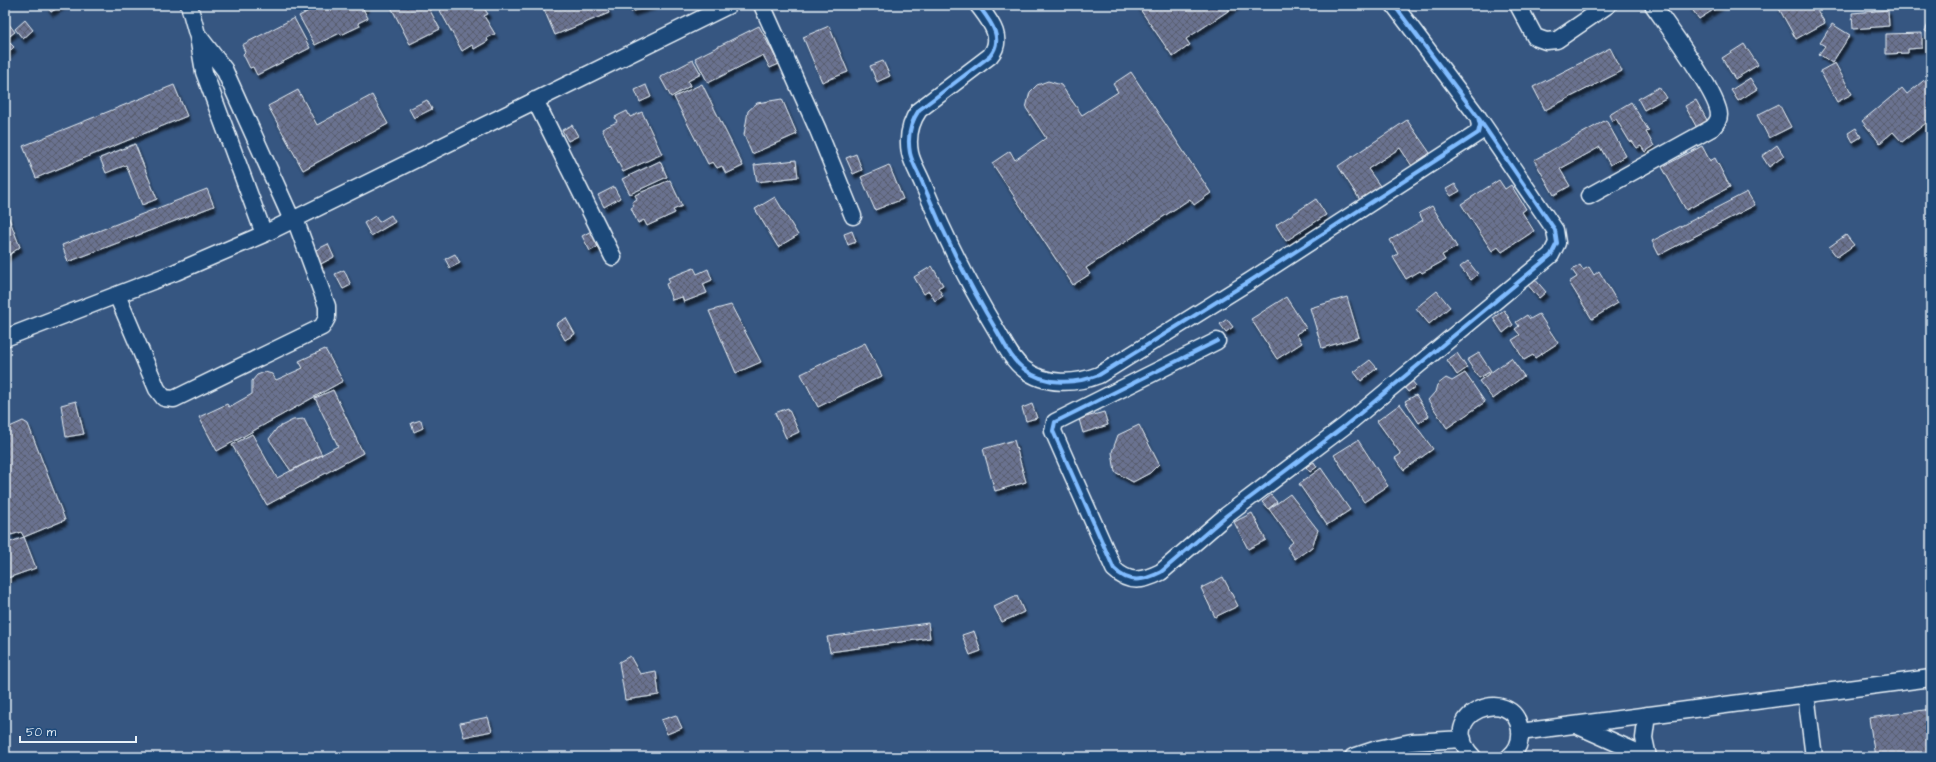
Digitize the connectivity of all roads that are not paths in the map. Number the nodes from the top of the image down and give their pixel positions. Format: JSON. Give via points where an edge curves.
{"nodes":[{"id":1,"x":189,"y":5,"type":"edge"},
{"id":2,"x":729,"y":5,"type":"edge"},
{"id":3,"x":762,"y":5,"type":"edge"},
{"id":4,"x":978,"y":5,"type":"edge"},
{"id":5,"x":1394,"y":5,"type":"edge"},
{"id":6,"x":1518,"y":5,"type":"edge"},
{"id":7,"x":1608,"y":5,"type":"edge"},
{"id":8,"x":1654,"y":5,"type":"edge"},
{"id":9,"x":198,"y":34,"type":"junction"},
{"id":10,"x":535,"y":100,"type":"junction"},
{"id":11,"x":1478,"y":117,"type":"junction"},
{"id":12,"x":1589,"y":196,"type":"dead end"},
{"id":13,"x":853,"y":216,"type":"dead end"},
{"id":14,"x":293,"y":219,"type":"junction"},
{"id":15,"x":264,"y":234,"type":"junction"},
{"id":16,"x":613,"y":257,"type":"dead end"},
{"id":17,"x":117,"y":295,"type":"junction"},
{"id":18,"x":5,"y":338,"type":"edge"},
{"id":19,"x":1217,"y":342,"type":"dead end"},
{"id":20,"x":1931,"y":678,"type":"edge"},
{"id":21,"x":1806,"y":694,"type":"junction"},
{"id":22,"x":1647,"y":715,"type":"junction"},
{"id":23,"x":1576,"y":725,"type":"junction"},
{"id":24,"x":1520,"y":732,"type":"junction"},
{"id":25,"x":1463,"y":739,"type":"junction"},
{"id":26,"x":1353,"y":757,"type":"edge"},
{"id":27,"x":1468,"y":757,"type":"edge"},
{"id":28,"x":1472,"y":757,"type":"edge"},
{"id":29,"x":1509,"y":757,"type":"edge"},
{"id":30,"x":1648,"y":757,"type":"edge"},
{"id":31,"x":1814,"y":757,"type":"edge"}],
"edges":[{"from":1,"to":9,"type":"street"},
{"from":2,"to":10,"type":"street"},
{"from":3,"to":13,"type":"street"},
{"from":4,"to":11,"type":"street","via":[[992,24],[997,36],[995,50],[919,110],[911,121],[910,154],[937,217],[981,306],[1016,362],[1042,379],[1056,382],[1088,379],[1112,367],[1478,133]]},
{"from":5,"to":11,"type":"street"},
{"from":6,"to":7,"type":"street","via":[[1535,37],[1546,41],[1557,40]]},
{"from":8,"to":12,"type":"street","via":[[1704,80],[1720,116],[1712,128]]},
{"from":9,"to":14,"type":"street","via":[[224,69]]},
{"from":9,"to":15,"type":"street","via":[[204,72]]},
{"from":10,"to":14,"type":"street"},
{"from":10,"to":16,"type":"street"},
{"from":11,"to":19,"type":"street","via":[[1555,230],[1557,243],[1551,255],[1346,425],[1227,514],[1161,572],[1149,578],[1134,580],[1122,577],[1114,570],[1053,431],[1055,422]]},
{"from":14,"to":15,"type":"street"},
{"from":14,"to":17,"type":"street","via":[[320,281],[327,306],[327,318],[322,327],[174,399],[164,398],[157,389]]},
{"from":15,"to":17,"type":"street"},
{"from":17,"to":18,"type":"street"},
{"from":20,"to":21,"type":"street"},
{"from":21,"to":22,"type":"street"},
{"from":21,"to":31,"type":"street"},
{"from":22,"to":23,"type":"street"},
{"from":22,"to":30,"type":"street","via":[[1644,738]]},
{"from":23,"to":24,"type":"street"},
{"from":23,"to":30,"type":"street"},
{"from":24,"to":25,"type":"street","via":[[1516,719],[1510,712],[1501,707],[1491,706],[1472,713],[1466,720]]},
{"from":24,"to":29,"type":"street","via":[[1518,745]]},
{"from":25,"to":26,"type":"street","via":[[1412,742]]},
{"from":25,"to":28,"type":"street"},
{"from":27,"to":28,"type":"street"}]}
